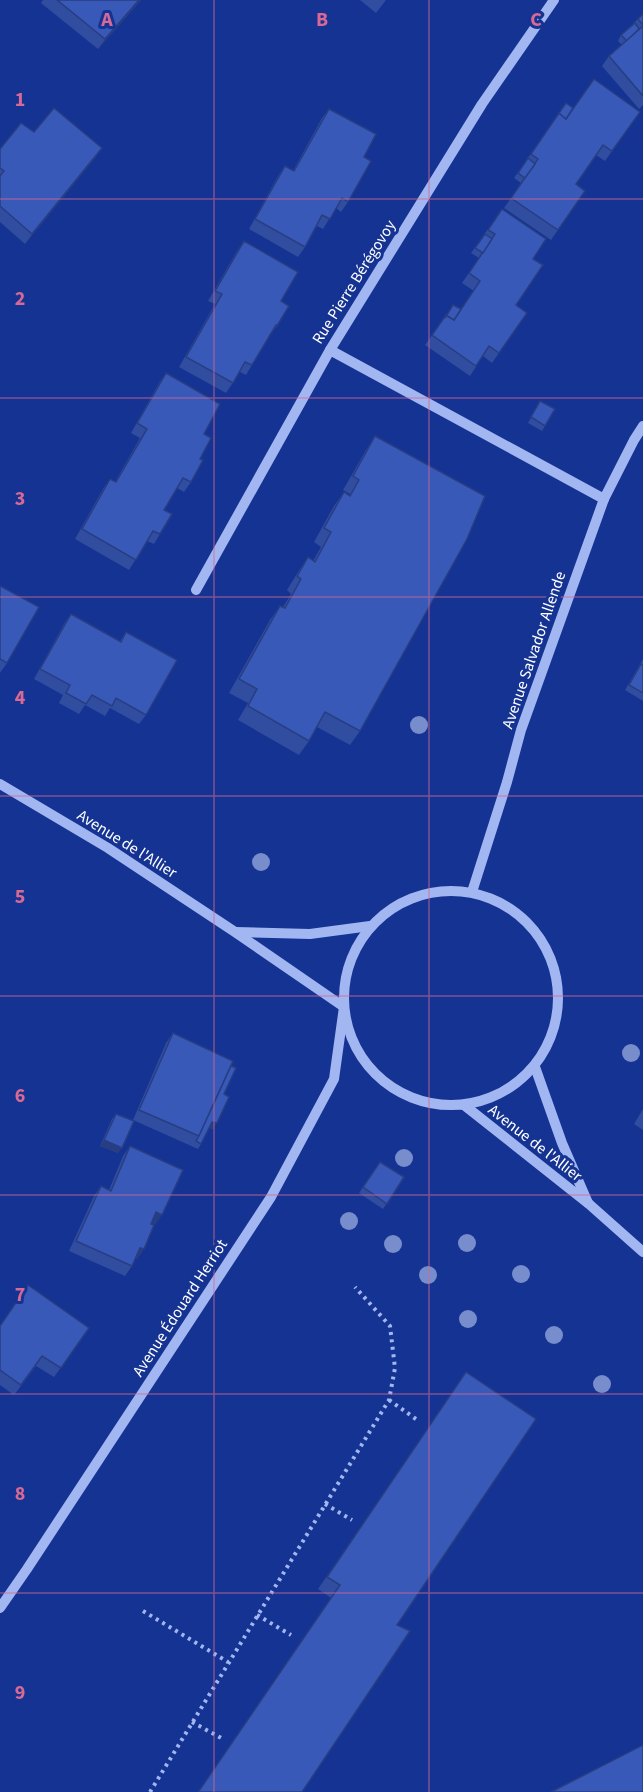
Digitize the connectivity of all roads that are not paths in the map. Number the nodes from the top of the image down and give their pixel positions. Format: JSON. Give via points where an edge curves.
{"nodes":[{"id":1,"x":554,"y":0,"type":"edge"},
{"id":2,"x":330,"y":350,"type":"junction"},
{"id":3,"x":643,"y":426,"type":"edge"},
{"id":4,"x":604,"y":499,"type":"junction"},
{"id":5,"x":196,"y":590,"type":"dead end"},
{"id":6,"x":0,"y":784,"type":"edge"},
{"id":7,"x":472,"y":892,"type":"junction"},
{"id":8,"x":370,"y":926,"type":"junction"},
{"id":9,"x":235,"y":932,"type":"junction"},
{"id":10,"x":344,"y":1007,"type":"junction"},
{"id":11,"x":535,"y":1067,"type":"junction"},
{"id":12,"x":464,"y":1105,"type":"junction"},
{"id":13,"x":589,"y":1204,"type":"junction"},
{"id":14,"x":643,"y":1251,"type":"edge"},
{"id":15,"x":0,"y":1608,"type":"edge"}],
"edges":[{"from":1,"to":2,"type":"street","name":"Rue Pierre Bérégovoy","via":[[482,104]]},
{"from":2,"to":4,"type":"street"},
{"from":2,"to":5,"type":"street","name":"Rue Pierre Bérégovoy"},
{"from":3,"to":4,"type":"street","name":"Avenue Salvador Allende"},
{"from":4,"to":7,"type":"street","name":"Avenue Salvador Allende","via":[[520,730]]},
{"from":6,"to":9,"type":"street","name":"Avenue de l'Allier","via":[[108,848]]},
{"from":7,"to":8,"type":"street","via":[[444,891],[417,896],[392,907]]},
{"from":7,"to":11,"type":"street","via":[[502,903],[527,922],[546,947],[557,977],[559,1009],[551,1040]]},
{"from":8,"to":9,"type":"street","via":[[310,934]]},
{"from":8,"to":10,"type":"street","via":[[345,977]]},
{"from":9,"to":10,"type":"street","name":"Avenue de l'Allier"},
{"from":10,"to":12,"type":"street","via":[[350,1035],[363,1060],[382,1081],[407,1097],[435,1105]]},
{"from":10,"to":15,"type":"street","name":"Avenue Édouard Herriot","via":[[334,1079],[271,1197]]},
{"from":11,"to":12,"type":"street","via":[[515,1086],[491,1099]]},
{"from":11,"to":13,"type":"street","name":"Avenue de l'Allier"},
{"from":12,"to":13,"type":"street","name":"Avenue de l'Allier"},
{"from":13,"to":14,"type":"street","name":"Avenue de l'Allier"}]}
